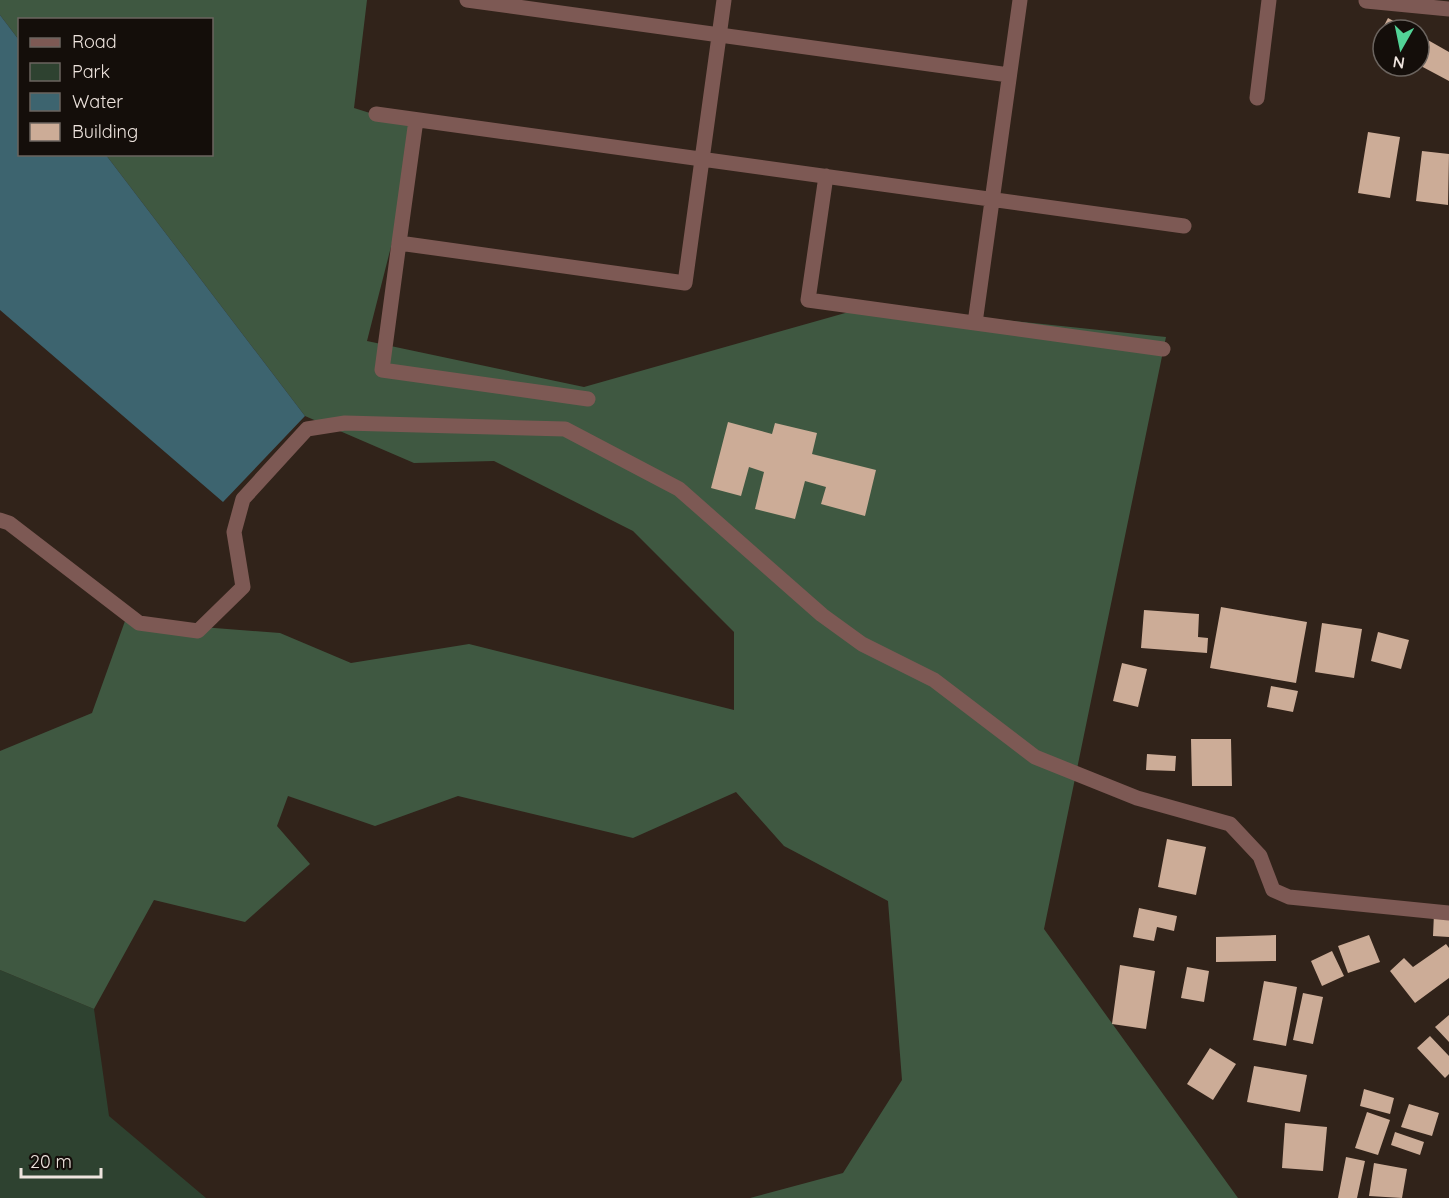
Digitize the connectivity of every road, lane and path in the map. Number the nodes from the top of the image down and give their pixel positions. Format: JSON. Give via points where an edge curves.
{"nodes":[{"id":1,"x":467,"y":0,"type":"edge"},
{"id":2,"x":724,"y":0,"type":"edge"},
{"id":3,"x":1020,"y":0,"type":"edge"},
{"id":4,"x":1269,"y":0,"type":"edge"},
{"id":5,"x":1365,"y":1,"type":"edge"},
{"id":6,"x":1449,"y":9,"type":"edge"},
{"id":7,"x":719,"y":35,"type":"junction"},
{"id":8,"x":1009,"y":75,"type":"junction"},
{"id":9,"x":1257,"y":98,"type":"dead end"},
{"id":10,"x":376,"y":114,"type":"dead end"},
{"id":11,"x":416,"y":120,"type":"junction"},
{"id":12,"x":702,"y":159,"type":"junction"},
{"id":13,"x":826,"y":176,"type":"junction"},
{"id":14,"x":992,"y":200,"type":"junction"},
{"id":15,"x":1184,"y":226,"type":"dead end"},
{"id":16,"x":399,"y":243,"type":"junction"},
{"id":17,"x":975,"y":323,"type":"junction"},
{"id":18,"x":1164,"y":349,"type":"dead end"},
{"id":19,"x":588,"y":399,"type":"dead end"},
{"id":20,"x":0,"y":520,"type":"edge"},
{"id":21,"x":1449,"y":913,"type":"edge"}],
"edges":[{"from":1,"to":7,"type":"street"},
{"from":2,"to":7,"type":"street"},
{"from":3,"to":8,"type":"street"},
{"from":4,"to":9,"type":"street"},
{"from":5,"to":6,"type":"street"},
{"from":7,"to":8,"type":"street"},
{"from":7,"to":12,"type":"street"},
{"from":8,"to":14,"type":"street"},
{"from":10,"to":11,"type":"street"},
{"from":11,"to":12,"type":"street"},
{"from":11,"to":16,"type":"street"},
{"from":12,"to":13,"type":"street"},
{"from":12,"to":16,"type":"street","via":[[685,283]]},
{"from":13,"to":14,"type":"street"},
{"from":13,"to":17,"type":"street","via":[[808,300]]},
{"from":14,"to":15,"type":"street"},
{"from":14,"to":17,"type":"street"},
{"from":16,"to":19,"type":"street","via":[[382,370]]},
{"from":17,"to":18,"type":"street"},
{"from":20,"to":21,"type":"street","via":[[139,623],[198,631],[243,586],[234,532],[243,499],[307,429],[345,423],[565,429],[679,489],[822,615],[862,644],[934,680],[1035,757],[1137,798],[1230,824],[1260,856],[1273,890],[1288,897]]}]}
